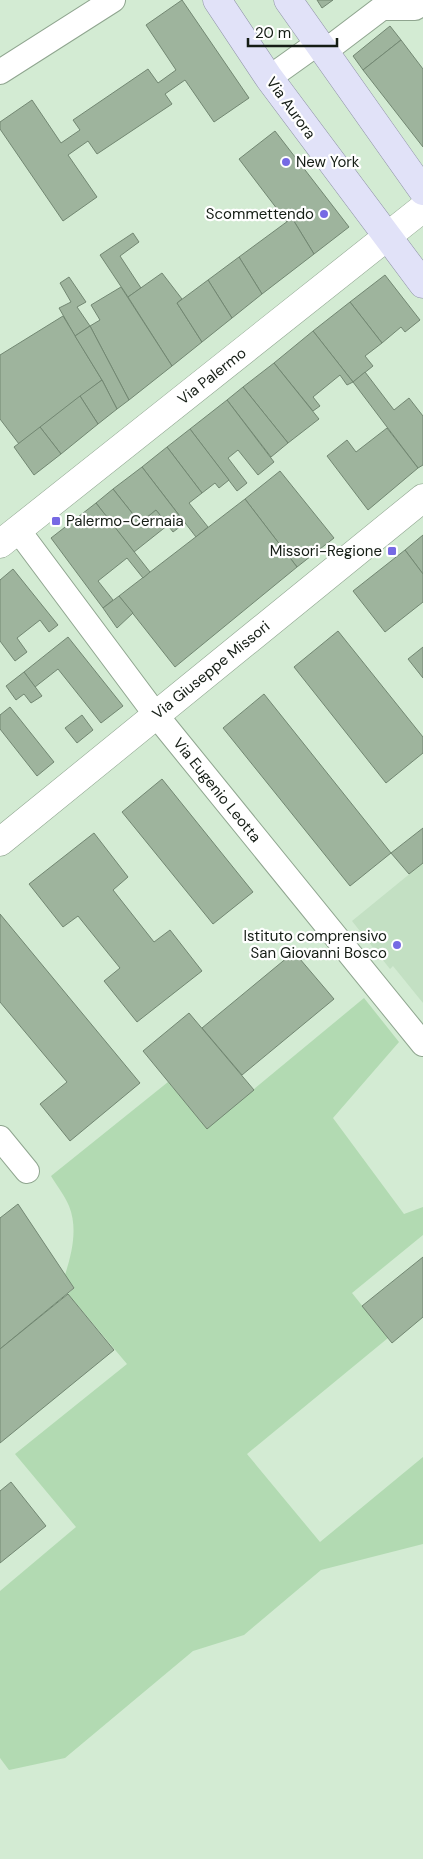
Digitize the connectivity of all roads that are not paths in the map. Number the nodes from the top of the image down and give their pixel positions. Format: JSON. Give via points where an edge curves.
{"nodes":[{"id":1,"x":113,"y":0,"type":"edge"},
{"id":2,"x":217,"y":0,"type":"edge"},
{"id":3,"x":288,"y":0,"type":"edge"},
{"id":4,"x":423,"y":2,"type":"edge"},
{"id":5,"x":321,"y":48,"type":"junction"},
{"id":6,"x":0,"y":72,"type":"edge"},
{"id":7,"x":269,"y":78,"type":"junction"},
{"id":8,"x":423,"y":191,"type":"edge"},
{"id":9,"x":423,"y":208,"type":"edge"},
{"id":10,"x":387,"y":238,"type":"junction"},
{"id":11,"x":423,"y":284,"type":"edge"},
{"id":12,"x":423,"y":498,"type":"edge"},
{"id":13,"x":9,"y":537,"type":"edge"},
{"id":14,"x":156,"y":715,"type":"junction"},
{"id":15,"x":0,"y":842,"type":"edge"},
{"id":16,"x":423,"y":1044,"type":"edge"},
{"id":17,"x":0,"y":1138,"type":"edge"},
{"id":18,"x":27,"y":1171,"type":"dead end"}],
"edges":[{"from":1,"to":6,"type":"street"},
{"from":2,"to":7,"type":"main road","name":"Via Aurora"},
{"from":3,"to":5,"type":"main road"},
{"from":4,"to":5,"type":"street","via":[[415,8],[382,8]]},
{"from":5,"to":7,"type":"street"},
{"from":5,"to":8,"type":"main road"},
{"from":7,"to":10,"type":"main road","name":"Via Aurora"},
{"from":9,"to":10,"type":"main road","name":"Via Palermo"},
{"from":10,"to":11,"type":"main road","name":"Via Aurora"},
{"from":10,"to":13,"type":"main road","name":"Via Palermo"},
{"from":12,"to":14,"type":"main road","name":"Via Giuseppe Missori"},
{"from":13,"to":14,"type":"street","name":"Via Eugenio Leotta"},
{"from":14,"to":15,"type":"main road","name":"Via Giuseppe Missori"},
{"from":14,"to":16,"type":"street","name":"Via Eugenio Leotta"},
{"from":17,"to":18,"type":"street"}]}
